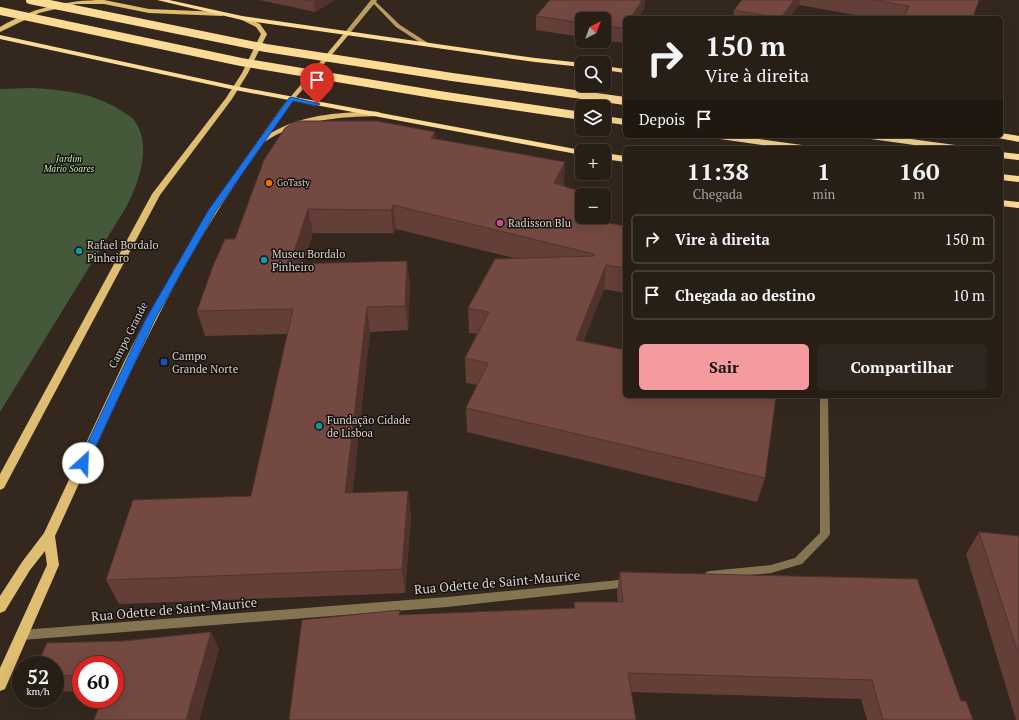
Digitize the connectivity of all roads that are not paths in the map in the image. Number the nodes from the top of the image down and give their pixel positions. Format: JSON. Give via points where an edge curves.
{"nodes":[{"id":1,"x":30,"y":0,"type":"edge"},
{"id":2,"x":160,"y":0,"type":"edge"},
{"id":3,"x":374,"y":1,"type":"edge"},
{"id":4,"x":0,"y":11,"type":"edge"},
{"id":5,"x":222,"y":14,"type":"junction"},
{"id":6,"x":242,"y":18,"type":"junction"},
{"id":7,"x":0,"y":30,"type":"edge"},
{"id":8,"x":348,"y":32,"type":"junction"},
{"id":9,"x":0,"y":37,"type":"edge"},
{"id":10,"x":426,"y":44,"type":"junction"},
{"id":11,"x":575,"y":64,"type":"edge"},
{"id":12,"x":611,"y":69,"type":"edge"},
{"id":13,"x":623,"y":71,"type":"edge"},
{"id":14,"x":235,"y":88,"type":"junction"},
{"id":15,"x":291,"y":99,"type":"junction"},
{"id":16,"x":623,"y":101,"type":"edge"},
{"id":17,"x":380,"y":114,"type":"junction"},
{"id":18,"x":575,"y":115,"type":"edge"},
{"id":19,"x":611,"y":120,"type":"edge"},
{"id":20,"x":623,"y":122,"type":"edge"},
{"id":21,"x":1003,"y":136,"type":"edge"},
{"id":22,"x":733,"y":138,"type":"edge"},
{"id":23,"x":884,"y":138,"type":"edge"},
{"id":24,"x":1019,"y":139,"type":"edge"},
{"id":25,"x":258,"y":145,"type":"junction"},
{"id":26,"x":787,"y":146,"type":"edge"},
{"id":27,"x":941,"y":146,"type":"edge"},
{"id":28,"x":575,"y":151,"type":"edge"},
{"id":29,"x":1003,"y":154,"type":"edge"},
{"id":30,"x":611,"y":157,"type":"edge"},
{"id":31,"x":1019,"y":157,"type":"edge"},
{"id":32,"x":623,"y":159,"type":"edge"},
{"id":33,"x":1003,"y":177,"type":"edge"},
{"id":34,"x":1019,"y":179,"type":"edge"},
{"id":35,"x":1003,"y":203,"type":"edge"},
{"id":36,"x":1019,"y":205,"type":"edge"},
{"id":37,"x":824,"y":398,"type":"edge"},
{"id":38,"x":0,"y":486,"type":"edge"},
{"id":39,"x":49,"y":536,"type":"junction"},
{"id":40,"x":700,"y":576,"type":"edge"},
{"id":41,"x":637,"y":583,"type":"edge"},
{"id":42,"x":0,"y":607,"type":"edge"},
{"id":43,"x":22,"y":635,"type":"junction"},
{"id":44,"x":0,"y":684,"type":"edge"}],
"edges":[{"from":1,"to":16,"type":"highway","bridge":true,"via":[[266,48]]},
{"from":2,"to":5,"type":"highway"},
{"from":3,"to":8,"type":"main road"},
{"from":3,"to":10,"type":"main road","via":[[398,26]]},
{"from":4,"to":18,"type":"highway","bridge":true,"via":[[241,62]]},
{"from":5,"to":6,"type":"highway"},
{"from":5,"to":7,"type":"main road","via":[[149,11],[87,1],[36,11]]},
{"from":6,"to":8,"type":"highway"},
{"from":6,"to":14,"type":"main road","via":[[262,28],[264,34],[245,74]]},
{"from":8,"to":10,"type":"highway"},
{"from":8,"to":15,"type":"main road","name":"Campo Grande"},
{"from":9,"to":14,"type":"highway"},
{"from":10,"to":11,"type":"highway"},
{"from":12,"to":13,"type":"highway"},
{"from":14,"to":15,"type":"highway"},
{"from":14,"to":38,"type":"main road","via":[[156,194]]},
{"from":15,"to":17,"type":"highway"},
{"from":15,"to":25,"type":"main road","name":"Campo Grande"},
{"from":17,"to":25,"type":"main road","via":[[315,118],[280,130]]},
{"from":17,"to":28,"type":"highway"},
{"from":19,"to":20,"type":"highway"},
{"from":21,"to":24,"type":"highway"},
{"from":22,"to":26,"type":"highway"},
{"from":23,"to":27,"type":"highway"},
{"from":25,"to":39,"type":"main road","name":"Campo Grande","via":[[212,211],[151,319]]},
{"from":29,"to":31,"type":"highway"},
{"from":30,"to":32,"type":"highway"},
{"from":33,"to":34,"type":"highway"},
{"from":35,"to":36,"type":"highway"},
{"from":37,"to":40,"type":"street","via":[[825,534],[798,561],[772,569]]},
{"from":39,"to":42,"type":"main road","name":"Campo Grande"},
{"from":39,"to":43,"type":"main road","via":[[53,565]]},
{"from":41,"to":43,"type":"street","name":"Rua Odette de Saint-Maurice","via":[[447,602]]},
{"from":43,"to":44,"type":"main road"}]}
